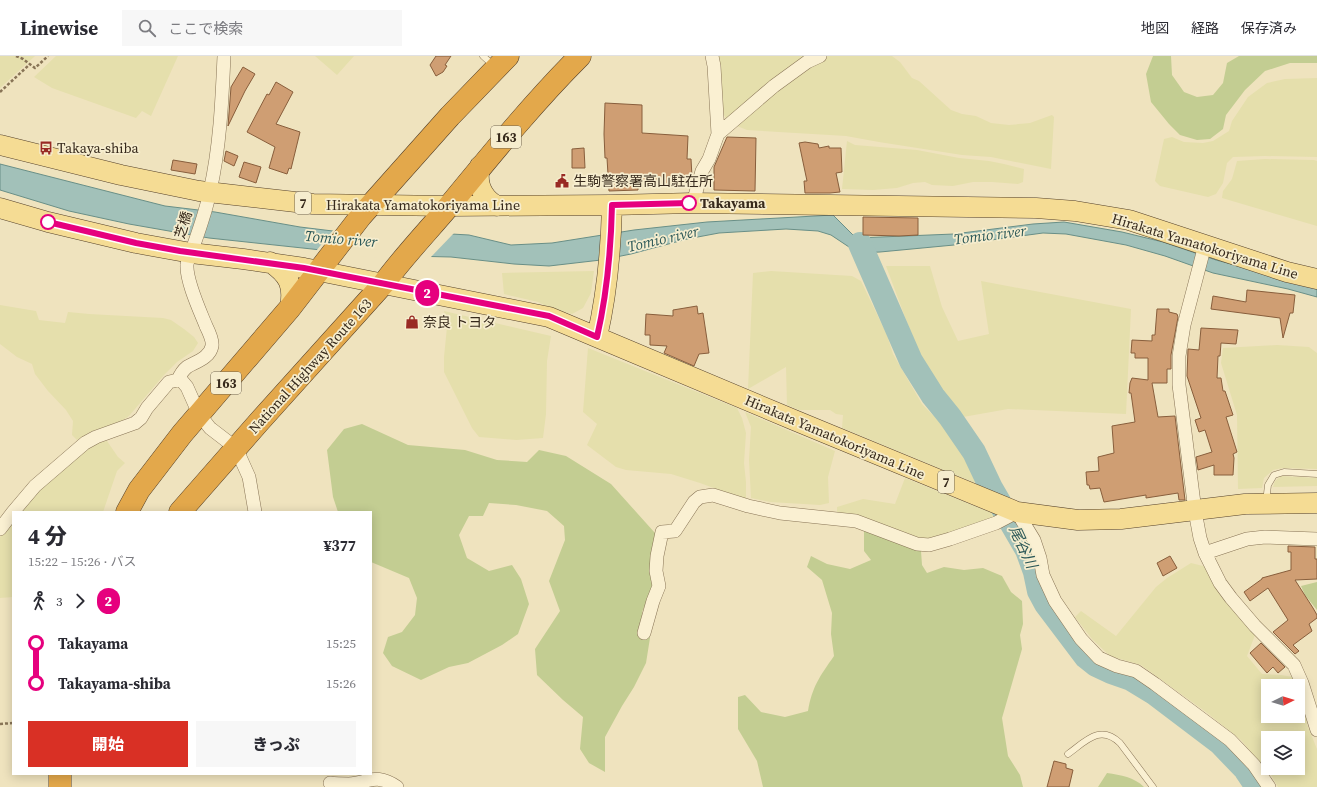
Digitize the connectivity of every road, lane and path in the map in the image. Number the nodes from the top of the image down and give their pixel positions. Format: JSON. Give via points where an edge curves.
{"nodes":[{"id":1,"x":16,"y":56,"type":"edge"},
{"id":2,"x":48,"y":56,"type":"edge"},
{"id":3,"x":224,"y":56,"type":"edge"},
{"id":4,"x":580,"y":56,"type":"edge"},
{"id":5,"x":712,"y":56,"type":"edge"},
{"id":6,"x":820,"y":56,"type":"edge"},
{"id":7,"x":496,"y":60,"type":"edge"},
{"id":8,"x":30,"y":64,"type":"junction"},
{"id":9,"x":0,"y":92,"type":"edge"},
{"id":10,"x":718,"y":134,"type":"junction"},
{"id":11,"x":0,"y":145,"type":"edge"},
{"id":12,"x":480,"y":166,"type":"junction"},
{"id":13,"x":208,"y":199,"type":"junction"},
{"id":14,"x":693,"y":203,"type":"junction"},
{"id":15,"x":612,"y":205,"type":"junction"},
{"id":16,"x":497,"y":206,"type":"junction"},
{"id":17,"x":0,"y":208,"type":"edge"},
{"id":18,"x":366,"y":211,"type":"junction"},
{"id":19,"x":441,"y":213,"type":"junction"},
{"id":20,"x":1205,"y":245,"type":"junction"},
{"id":21,"x":191,"y":253,"type":"junction"},
{"id":22,"x":270,"y":262,"type":"junction"},
{"id":23,"x":324,"y":264,"type":"junction"},
{"id":24,"x":1317,"y":279,"type":"edge"},
{"id":25,"x":384,"y":283,"type":"junction"},
{"id":26,"x":290,"y":308,"type":"junction"},
{"id":27,"x":597,"y":337,"type":"junction"},
{"id":28,"x":178,"y":380,"type":"junction"},
{"id":29,"x":199,"y":414,"type":"junction"},
{"id":30,"x":236,"y":448,"type":"junction"},
{"id":31,"x":1317,"y":474,"type":"edge"},
{"id":32,"x":1317,"y":503,"type":"edge"},
{"id":33,"x":1266,"y":504,"type":"junction"},
{"id":34,"x":14,"y":511,"type":"edge"},
{"id":35,"x":128,"y":511,"type":"edge"},
{"id":36,"x":181,"y":511,"type":"edge"},
{"id":37,"x":255,"y":511,"type":"edge"},
{"id":38,"x":1195,"y":511,"type":"junction"},
{"id":39,"x":1017,"y":512,"type":"junction"},
{"id":40,"x":12,"y":513,"type":"edge"},
{"id":41,"x":0,"y":529,"type":"edge"},
{"id":42,"x":1317,"y":539,"type":"edge"},
{"id":43,"x":1205,"y":553,"type":"junction"},
{"id":44,"x":644,"y":633,"type":"dead end"},
{"id":45,"x":12,"y":723,"type":"edge"},
{"id":46,"x":0,"y":724,"type":"edge"},
{"id":47,"x":1317,"y":730,"type":"edge"},
{"id":48,"x":1068,"y":754,"type":"dead end"},
{"id":49,"x":60,"y":775,"type":"edge"},
{"id":50,"x":330,"y":781,"type":"edge"},
{"id":51,"x":60,"y":787,"type":"edge"},
{"id":52,"x":397,"y":787,"type":"edge"},
{"id":53,"x":1153,"y":787,"type":"edge"},
{"id":54,"x":1269,"y":787,"type":"edge"}],
"edges":[{"from":1,"to":8,"type":"path"},
{"from":2,"to":8,"type":"path","via":[[35,68]]},
{"from":3,"to":13,"type":"street","name":"芝橋","via":[[216,157]]},
{"from":4,"to":12,"type":"highway","name":"National Highway Route 163","number":"163"},
{"from":5,"to":10,"type":"street"},
{"from":6,"to":10,"type":"street","via":[[807,62],[774,86]]},
{"from":7,"to":18,"type":"highway","number":"163"},
{"from":8,"to":9,"type":"path"},
{"from":10,"to":14,"type":"street","via":[[702,171]]},
{"from":11,"to":13,"type":"main road","name":"Hirakata Yamatokoriyama Line","number":"7"},
{"from":12,"to":16,"type":"main road","via":[[478,179],[481,189],[489,201]]},
{"from":12,"to":19,"type":"highway","name":"National Highway Route 163","number":"163"},
{"from":13,"to":18,"type":"main road","name":"Hirakata Yamatokoriyama Line","number":"7","via":[[313,204]]},
{"from":13,"to":21,"type":"street","name":"芝橋"},
{"from":14,"to":15,"type":"main road","name":"Hirakata Yamatokoriyama Line","number":"7"},
{"from":14,"to":20,"type":"main road","name":"Hirakata Yamatokoriyama Line","number":"7","via":[[1044,208],[1129,220]]},
{"from":15,"to":16,"type":"main road","name":"Hirakata Yamatokoriyama Line","number":"7"},
{"from":15,"to":27,"type":"main road","via":[[612,226]]},
{"from":16,"to":19,"type":"main road","name":"Hirakata Yamatokoriyama Line","number":"7"},
{"from":17,"to":21,"type":"main road","name":"Hirakata Yamatokoriyama Line","number":"7","via":[[55,224]]},
{"from":18,"to":19,"type":"main road","name":"Hirakata Yamatokoriyama Line","number":"7"},
{"from":18,"to":23,"type":"highway","number":"163"},
{"from":19,"to":25,"type":"highway","name":"National Highway Route 163","number":"163"},
{"from":20,"to":24,"type":"main road","name":"Hirakata Yamatokoriyama Line","number":"7"},
{"from":20,"to":38,"type":"street","via":[[1184,325],[1180,356],[1179,385]]},
{"from":21,"to":22,"type":"main road","name":"Hirakata Yamatokoriyama Line","number":"7"},
{"from":21,"to":28,"type":"street","name":"芝橋","via":[[187,269],[212,348],[204,358],[186,368]]},
{"from":22,"to":23,"type":"main road","name":"Hirakata Yamatokoriyama Line","number":"7"},
{"from":22,"to":26,"type":"main road","via":[[289,282],[292,290]]},
{"from":23,"to":25,"type":"main road","name":"Hirakata Yamatokoriyama Line","number":"7"},
{"from":23,"to":26,"type":"highway","number":"163"},
{"from":25,"to":27,"type":"main road","name":"Hirakata Yamatokoriyama Line","number":"7","via":[[549,316]]},
{"from":25,"to":30,"type":"highway","name":"National Highway Route 163","number":"163"},
{"from":26,"to":29,"type":"highway","number":"163"},
{"from":27,"to":39,"type":"main road","name":"Hirakata Yamatokoriyama Line","number":"7"},
{"from":28,"to":29,"type":"street","via":[[187,387]]},
{"from":28,"to":34,"type":"street","via":[[169,382],[142,418],[135,423],[85,443],[35,486]]},
{"from":29,"to":30,"type":"street","via":[[210,428]]},
{"from":29,"to":35,"type":"highway","number":"163","via":[[139,490]]},
{"from":30,"to":36,"type":"highway","name":"National Highway Route 163","number":"163"},
{"from":30,"to":37,"type":"street","via":[[249,477]]},
{"from":31,"to":33,"type":"lane","via":[[1284,472],[1274,475],[1268,486]]},
{"from":32,"to":33,"type":"main road","name":"Hirakata Yamatokoriyama Line","number":"7"},
{"from":33,"to":38,"type":"main road","name":"Hirakata Yamatokoriyama Line","number":"7","via":[[1245,504]]},
{"from":38,"to":39,"type":"main road","name":"Hirakata Yamatokoriyama Line","number":"7","via":[[1121,519],[1078,520]]},
{"from":38,"to":43,"type":"street"},
{"from":39,"to":44,"type":"street","via":[[996,523],[950,540],[928,545],[917,544],[856,521],[780,514],[713,495],[700,497],[675,531],[662,532],[656,571],[659,586]]},
{"from":39,"to":54,"type":"street","via":[[1034,540],[1043,575],[1055,600],[1081,639],[1099,658],[1136,671],[1230,740],[1254,765]]},
{"from":40,"to":41,"type":"street"},
{"from":42,"to":43,"type":"street","via":[[1247,539]]},
{"from":43,"to":47,"type":"street","via":[[1220,583],[1231,598],[1294,666]]},
{"from":45,"to":46,"type":"path"},
{"from":48,"to":53,"type":"lane","via":[[1093,736],[1108,734],[1120,743]]},
{"from":49,"to":51,"type":"highway"},
{"from":50,"to":52,"type":"street","via":[[350,784],[372,779],[388,781]]}]}
